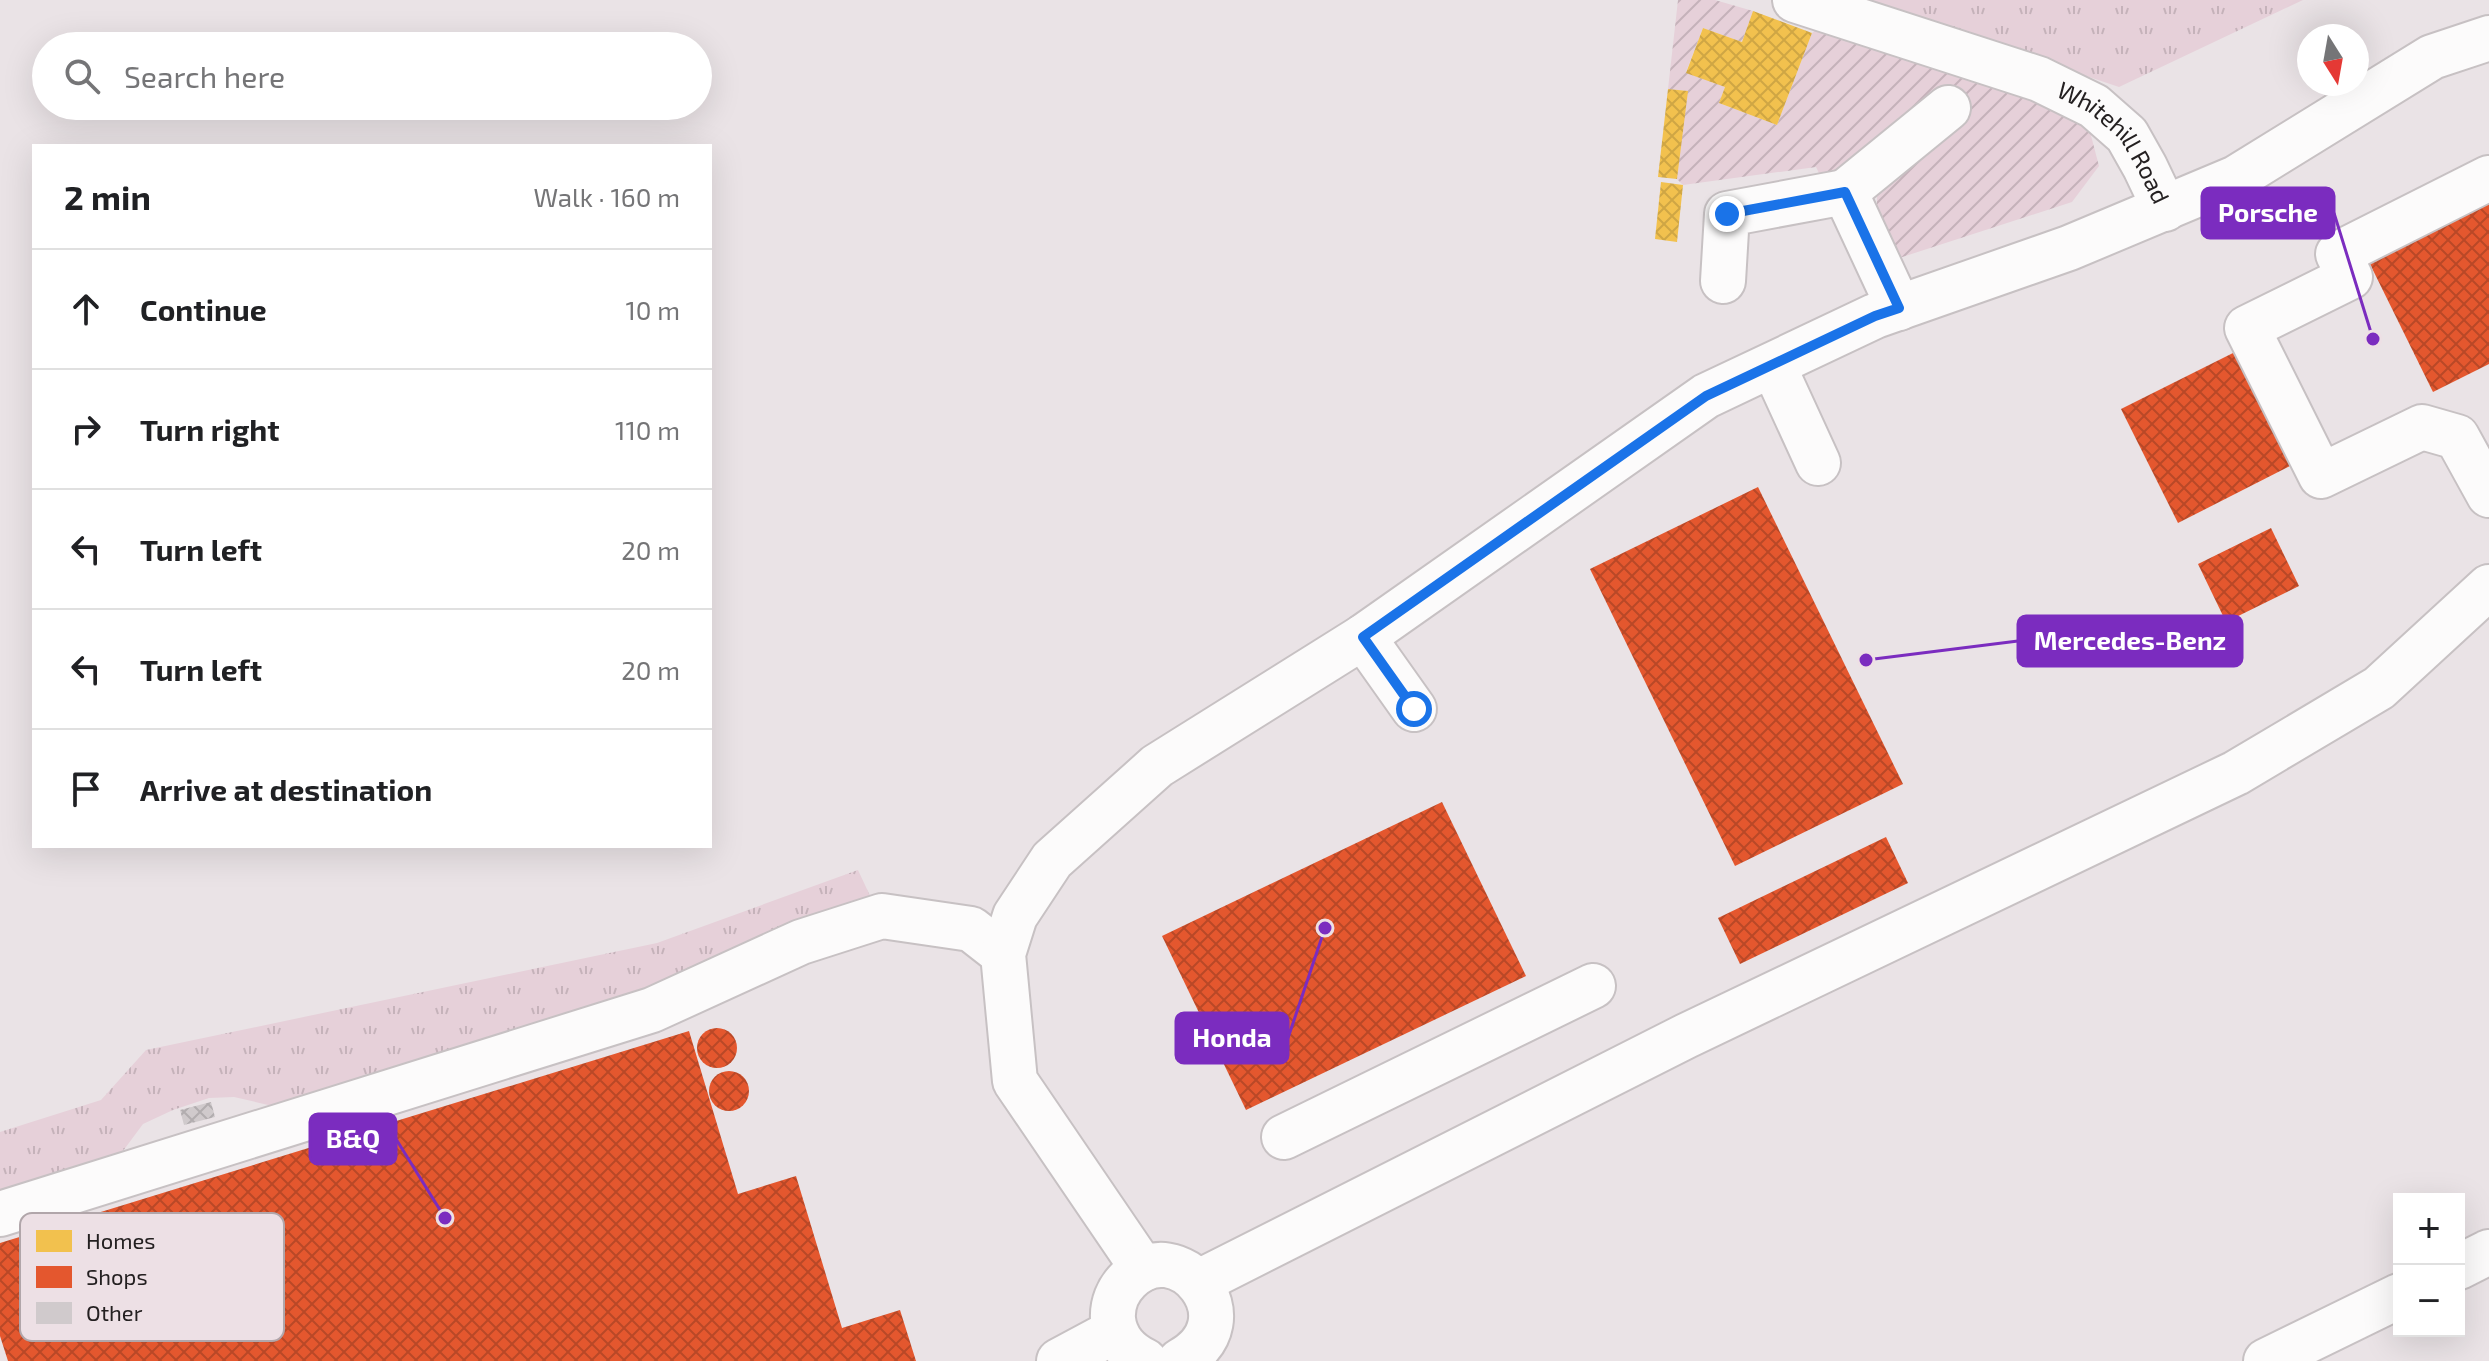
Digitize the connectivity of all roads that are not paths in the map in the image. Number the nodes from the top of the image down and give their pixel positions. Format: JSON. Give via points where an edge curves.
{"nodes":[{"id":1,"x":1795,"y":0,"type":"edge"},
{"id":2,"x":2489,"y":38,"type":"edge"},
{"id":3,"x":1948,"y":108,"type":"dead end"},
{"id":4,"x":2489,"y":178,"type":"edge"},
{"id":5,"x":1845,"y":192,"type":"junction"},
{"id":6,"x":2165,"y":209,"type":"junction"},
{"id":7,"x":1723,"y":281,"type":"dead end"},
{"id":8,"x":1899,"y":308,"type":"junction"},
{"id":9,"x":1773,"y":365,"type":"junction"},
{"id":10,"x":1818,"y":463,"type":"dead end"},
{"id":11,"x":2489,"y":495,"type":"edge"},
{"id":12,"x":2489,"y":587,"type":"edge"},
{"id":13,"x":1363,"y":637,"type":"junction"},
{"id":14,"x":1414,"y":709,"type":"dead end"},
{"id":15,"x":1003,"y":954,"type":"junction"},
{"id":16,"x":1593,"y":986,"type":"dead end"},
{"id":17,"x":1284,"y":1137,"type":"dead end"},
{"id":18,"x":0,"y":1214,"type":"edge"},
{"id":19,"x":2489,"y":1252,"type":"edge"},
{"id":20,"x":2463,"y":1265,"type":"edge"},
{"id":21,"x":1143,"y":1269,"type":"junction"},
{"id":22,"x":1199,"y":1282,"type":"junction"},
{"id":23,"x":2393,"y":1299,"type":"edge"},
{"id":24,"x":1130,"y":1346,"type":"edge"},
{"id":25,"x":1059,"y":1361,"type":"edge"},
{"id":26,"x":1180,"y":1361,"type":"edge"},
{"id":27,"x":2266,"y":1361,"type":"edge"}],
"edges":[{"from":1,"to":6,"type":"street","name":"Whitehill Road","via":[[2039,79],[2094,106],[2127,135]]},
{"from":2,"to":6,"type":"street","name":"Whitehill Road","via":[[2432,57],[2236,178]]},
{"from":3,"to":5,"type":"street"},
{"from":4,"to":11,"type":"street","via":[[2338,254],[2350,277],[2247,328],[2321,476],[2422,427],[2457,437]]},
{"from":5,"to":7,"type":"street","via":[[1727,214]]},
{"from":5,"to":8,"type":"street"},
{"from":6,"to":8,"type":"street"},
{"from":8,"to":9,"type":"street"},
{"from":9,"to":10,"type":"street"},
{"from":9,"to":13,"type":"street","via":[[1706,396]]},
{"from":12,"to":22,"type":"street","via":[[2379,688],[2236,773],[1686,1036]]},
{"from":13,"to":14,"type":"street"},
{"from":13,"to":15,"type":"street","via":[[1157,766],[1052,860],[1015,916]]},
{"from":15,"to":18,"type":"street","via":[[971,929],[882,916],[801,942],[652,1010]]},
{"from":15,"to":21,"type":"street","via":[[1015,1081]]},
{"from":16,"to":17,"type":"street"},
{"from":19,"to":20,"type":"street"},
{"from":21,"to":22,"type":"street","via":[[1173,1267]]},
{"from":21,"to":24,"type":"street","via":[[1114,1302],[1112,1317]]},
{"from":22,"to":26,"type":"street","via":[[1208,1296],[1211,1326],[1194,1353]]},
{"from":23,"to":27,"type":"street"},
{"from":24,"to":25,"type":"street"}]}
